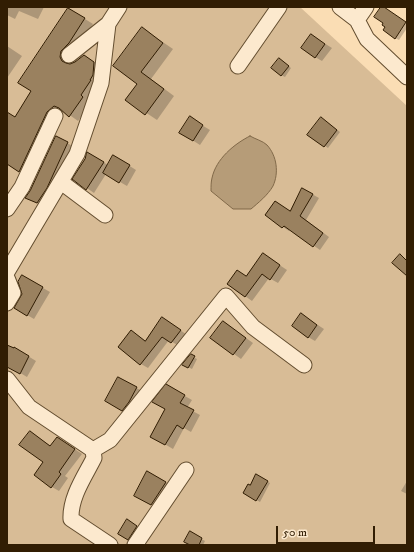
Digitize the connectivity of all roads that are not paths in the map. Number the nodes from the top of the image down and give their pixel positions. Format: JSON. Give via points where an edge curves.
{"nodes":[{"id":1,"x":119,"y":7,"type":"edge"},
{"id":2,"x":278,"y":7,"type":"edge"},
{"id":3,"x":340,"y":7,"type":"edge"},
{"id":4,"x":366,"y":7,"type":"edge"},
{"id":5,"x":356,"y":20,"type":"junction"},
{"id":6,"x":108,"y":24,"type":"junction"},
{"id":7,"x":69,"y":55,"type":"dead end"},
{"id":8,"x":238,"y":66,"type":"dead end"},
{"id":9,"x":407,"y":77,"type":"edge"},
{"id":10,"x":55,"y":116,"type":"dead end"},
{"id":11,"x":61,"y":182,"type":"junction"},
{"id":12,"x":7,"y":209,"type":"edge"},
{"id":13,"x":105,"y":215,"type":"dead end"},
{"id":14,"x":7,"y":272,"type":"edge"},
{"id":15,"x":7,"y":278,"type":"edge"},
{"id":16,"x":7,"y":303,"type":"edge"},
{"id":17,"x":304,"y":365,"type":"dead end"},
{"id":18,"x":7,"y":379,"type":"edge"},
{"id":19,"x":93,"y":450,"type":"junction"},
{"id":20,"x":186,"y":470,"type":"dead end"},
{"id":21,"x":110,"y":545,"type":"edge"},
{"id":22,"x":135,"y":545,"type":"edge"}],
"edges":[{"from":1,"to":6,"type":"street"},
{"from":2,"to":8,"type":"street"},
{"from":3,"to":5,"type":"street"},
{"from":4,"to":5,"type":"street"},
{"from":5,"to":9,"type":"street","via":[[367,39]]},
{"from":6,"to":7,"type":"street"},
{"from":6,"to":11,"type":"street","via":[[101,83],[77,154]]},
{"from":10,"to":12,"type":"street","via":[[22,187]]},
{"from":11,"to":13,"type":"street"},
{"from":11,"to":14,"type":"street"},
{"from":15,"to":16,"type":"street","via":[[13,293]]},
{"from":17,"to":19,"type":"street","via":[[253,327],[226,296],[110,440]]},
{"from":18,"to":19,"type":"street","via":[[29,407]]},
{"from":19,"to":21,"type":"street","via":[[94,458],[73,501],[72,519]]},
{"from":20,"to":22,"type":"street"}]}
